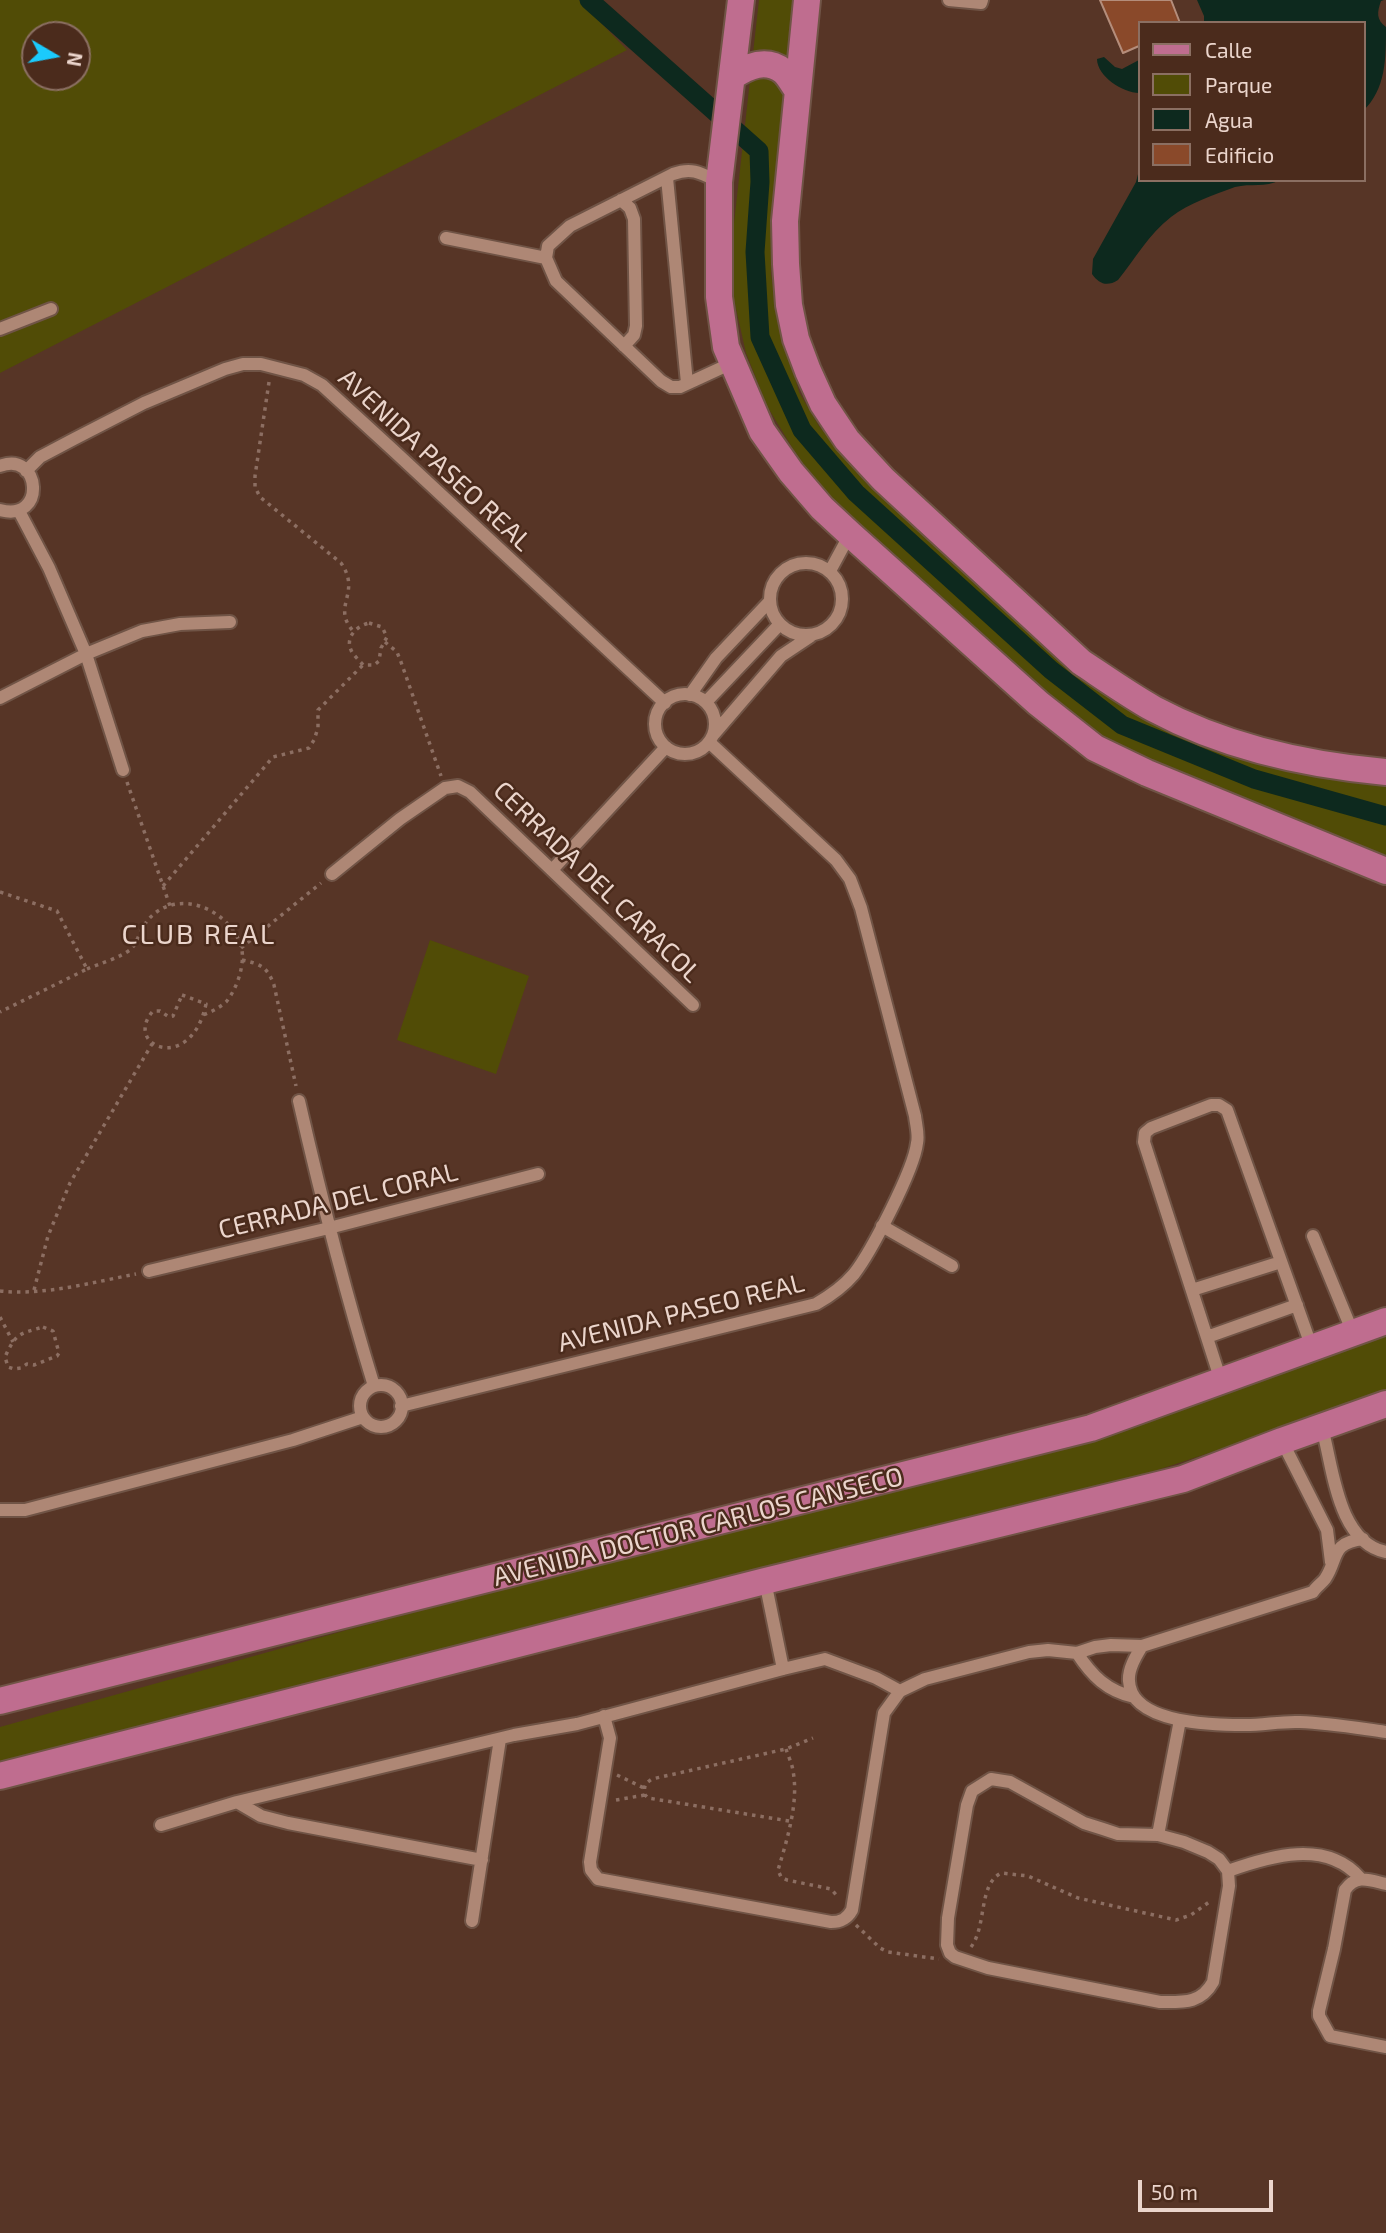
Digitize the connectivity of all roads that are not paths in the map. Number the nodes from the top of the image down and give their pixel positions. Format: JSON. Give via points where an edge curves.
{"nodes":[{"id":1,"x":741,"y":0,"type":"edge"},
{"id":2,"x":807,"y":0,"type":"edge"},
{"id":3,"x":949,"y":0,"type":"edge"},
{"id":4,"x":982,"y":0,"type":"edge"},
{"id":5,"x":733,"y":76,"type":"junction"},
{"id":6,"x":797,"y":90,"type":"junction"},
{"id":7,"x":720,"y":171,"type":"junction"},
{"id":8,"x":667,"y":178,"type":"junction"},
{"id":9,"x":621,"y":200,"type":"junction"},
{"id":10,"x":446,"y":238,"type":"dead end"},
{"id":11,"x":546,"y":258,"type":"junction"},
{"id":12,"x":51,"y":309,"type":"dead end"},
{"id":13,"x":0,"y":329,"type":"edge"},
{"id":14,"x":624,"y":346,"type":"junction"},
{"id":15,"x":732,"y":363,"type":"junction"},
{"id":16,"x":687,"y":383,"type":"junction"},
{"id":17,"x":0,"y":466,"type":"edge"},
{"id":18,"x":26,"y":471,"type":"junction"},
{"id":19,"x":0,"y":510,"type":"edge"},
{"id":20,"x":19,"y":511,"type":"junction"},
{"id":21,"x":850,"y":534,"type":"junction"},
{"id":22,"x":830,"y":571,"type":"junction"},
{"id":23,"x":769,"y":602,"type":"junction"},
{"id":24,"x":230,"y":622,"type":"dead end"},
{"id":25,"x":779,"y":625,"type":"junction"},
{"id":26,"x":812,"y":635,"type":"junction"},
{"id":27,"x":86,"y":654,"type":"junction"},
{"id":28,"x":690,"y":695,"type":"junction"},
{"id":29,"x":0,"y":698,"type":"edge"},
{"id":30,"x":706,"y":702,"type":"junction"},
{"id":31,"x":665,"y":703,"type":"junction"},
{"id":32,"x":711,"y":738,"type":"junction"},
{"id":33,"x":666,"y":747,"type":"junction"},
{"id":34,"x":123,"y":770,"type":"road end"},
{"id":35,"x":1386,"y":772,"type":"edge"},
{"id":36,"x":552,"y":870,"type":"junction"},
{"id":37,"x":1386,"y":871,"type":"edge"},
{"id":38,"x":332,"y":874,"type":"road end"},
{"id":39,"x":693,"y":1005,"type":"dead end"},
{"id":40,"x":299,"y":1101,"type":"road end"},
{"id":41,"x":538,"y":1174,"type":"dead end"},
{"id":42,"x":882,"y":1226,"type":"junction"},
{"id":43,"x":329,"y":1228,"type":"junction"},
{"id":44,"x":1313,"y":1236,"type":"dead end"},
{"id":45,"x":1282,"y":1262,"type":"junction"},
{"id":46,"x":952,"y":1266,"type":"dead end"},
{"id":47,"x":149,"y":1271,"type":"road end"},
{"id":48,"x":1192,"y":1290,"type":"junction"},
{"id":49,"x":1297,"y":1305,"type":"junction"},
{"id":50,"x":1386,"y":1321,"type":"edge"},
{"id":51,"x":1353,"y":1333,"type":"junction"},
{"id":52,"x":1207,"y":1338,"type":"junction"},
{"id":53,"x":1312,"y":1348,"type":"junction"},
{"id":54,"x":1221,"y":1381,"type":"junction"},
{"id":55,"x":374,"y":1386,"type":"junction"},
{"id":56,"x":1386,"y":1404,"type":"edge"},
{"id":57,"x":401,"y":1406,"type":"junction"},
{"id":58,"x":363,"y":1418,"type":"junction"},
{"id":59,"x":1322,"y":1427,"type":"junction"},
{"id":60,"x":1282,"y":1441,"type":"junction"},
{"id":61,"x":0,"y":1510,"type":"edge"},
{"id":62,"x":1363,"y":1539,"type":"junction"},
{"id":63,"x":1386,"y":1552,"type":"edge"},
{"id":64,"x":1331,"y":1562,"type":"junction"},
{"id":65,"x":765,"y":1581,"type":"junction"},
{"id":66,"x":1142,"y":1646,"type":"junction"},
{"id":67,"x":1077,"y":1653,"type":"junction"},
{"id":68,"x":783,"y":1668,"type":"junction"},
{"id":69,"x":900,"y":1691,"type":"junction"},
{"id":70,"x":1134,"y":1698,"type":"junction"},
{"id":71,"x":0,"y":1701,"type":"edge"},
{"id":72,"x":604,"y":1716,"type":"junction"},
{"id":73,"x":1180,"y":1720,"type":"junction"},
{"id":74,"x":1386,"y":1732,"type":"edge"},
{"id":75,"x":500,"y":1739,"type":"junction"},
{"id":76,"x":0,"y":1776,"type":"edge"},
{"id":77,"x":237,"y":1802,"type":"junction"},
{"id":78,"x":162,"y":1825,"type":"dead end"},
{"id":79,"x":1158,"y":1835,"type":"junction"},
{"id":80,"x":482,"y":1860,"type":"junction"},
{"id":81,"x":1228,"y":1871,"type":"junction"},
{"id":82,"x":1360,"y":1878,"type":"junction"},
{"id":83,"x":1386,"y":1884,"type":"edge"},
{"id":84,"x":472,"y":1921,"type":"dead end"},
{"id":85,"x":1386,"y":2047,"type":"edge"}],
"edges":[{"from":1,"to":5,"type":"main road"},
{"from":2,"to":6,"type":"main road"},
{"from":3,"to":4,"type":"street"},
{"from":5,"to":6,"type":"main road","via":[[749,66],[772,66],[783,71]]},
{"from":5,"to":7,"type":"main road"},
{"from":6,"to":35,"type":"main road","via":[[786,221],[789,305],[808,371],[847,440],[1081,663],[1119,687],[1155,709],[1240,744],[1344,768]]},
{"from":7,"to":8,"type":"street","via":[[684,170]]},
{"from":7,"to":15,"type":"main road","via":[[719,296]]},
{"from":8,"to":9,"type":"street"},
{"from":8,"to":16,"type":"street"},
{"from":9,"to":11,"type":"street","via":[[558,235],[548,246]]},
{"from":9,"to":14,"type":"street","via":[[634,219],[636,326]]},
{"from":10,"to":11,"type":"street"},
{"from":11,"to":14,"type":"street","via":[[556,281]]},
{"from":12,"to":13,"type":"street"},
{"from":14,"to":16,"type":"street","via":[[671,387]]},
{"from":15,"to":16,"type":"street"},
{"from":15,"to":21,"type":"main road","via":[[762,431],[806,490]]},
{"from":17,"to":18,"type":"street","via":[[16,464]]},
{"from":18,"to":20,"type":"street","via":[[32,477],[33,496]]},
{"from":18,"to":31,"type":"street","name":"AVENIDA PASEO REAL","via":[[40,457],[225,369],[243,364],[304,374]]},
{"from":19,"to":20,"type":"street"},
{"from":20,"to":27,"type":"street"},
{"from":21,"to":22,"type":"street"},
{"from":21,"to":37,"type":"main road","via":[[1038,703],[1095,748]]},
{"from":22,"to":23,"type":"street","via":[[807,562],[783,569],[775,578]]},
{"from":22,"to":26,"type":"street","via":[[842,591],[839,614],[823,631]]},
{"from":23,"to":25,"type":"street"},
{"from":23,"to":28,"type":"street","via":[[716,658]]},
{"from":24,"to":27,"type":"street","via":[[142,631]]},
{"from":25,"to":26,"type":"street","via":[[789,632]]},
{"from":25,"to":30,"type":"street"},
{"from":26,"to":32,"type":"street","via":[[781,656]]},
{"from":27,"to":29,"type":"street"},
{"from":27,"to":34,"type":"street"},
{"from":28,"to":30,"type":"street"},
{"from":28,"to":31,"type":"street"},
{"from":30,"to":32,"type":"street","via":[[714,717]]},
{"from":31,"to":33,"type":"street","via":[[656,730]]},
{"from":32,"to":33,"type":"street","via":[[694,753]]},
{"from":32,"to":42,"type":"street","name":"AVENIDA PASEO REAL","via":[[836,860],[861,908],[918,1141]]},
{"from":33,"to":36,"type":"street"},
{"from":36,"to":38,"type":"street","name":"CERRADA DEL CARACOL","via":[[470,792],[458,786],[445,788],[400,819]]},
{"from":36,"to":39,"type":"street","name":"CERRADA DEL CARACOL"},
{"from":40,"to":43,"type":"street"},
{"from":41,"to":43,"type":"street","name":"CERRADA DEL CORAL"},
{"from":42,"to":46,"type":"street"},
{"from":42,"to":57,"type":"street","name":"AVENIDA PASEO REAL","via":[[855,1273],[816,1304]]},
{"from":43,"to":47,"type":"street","name":"CERRADA DEL CORAL"},
{"from":43,"to":55,"type":"street"},
{"from":44,"to":51,"type":"street"},
{"from":45,"to":48,"type":"street"},
{"from":45,"to":48,"type":"street","via":[[1227,1110],[1211,1105],[1152,1128],[1145,1133],[1144,1142]]},
{"from":45,"to":49,"type":"street"},
{"from":48,"to":52,"type":"street"},
{"from":49,"to":52,"type":"street"},
{"from":49,"to":53,"type":"street"},
{"from":50,"to":51,"type":"main road","name":"AVENIDA DOCTOR CARLOS CANSECO"},
{"from":51,"to":53,"type":"main road","name":"AVENIDA DOCTOR CARLOS CANSECO"},
{"from":52,"to":54,"type":"street"},
{"from":53,"to":54,"type":"main road","name":"AVENIDA DOCTOR CARLOS CANSECO"},
{"from":54,"to":71,"type":"main road","name":"AVENIDA DOCTOR CARLOS CANSECO","via":[[1091,1428]]},
{"from":55,"to":57,"type":"street","via":[[396,1391]]},
{"from":55,"to":58,"type":"street","via":[[360,1403]]},
{"from":56,"to":59,"type":"main road"},
{"from":57,"to":58,"type":"street","via":[[390,1424],[375,1426]]},
{"from":58,"to":61,"type":"street","via":[[25,1510]]},
{"from":59,"to":60,"type":"main road"},
{"from":59,"to":62,"type":"street","via":[[1343,1513]]},
{"from":60,"to":64,"type":"street","via":[[1327,1530]]},
{"from":60,"to":65,"type":"main road","via":[[1183,1479]]},
{"from":62,"to":63,"type":"street"},
{"from":62,"to":64,"type":"street","via":[[1344,1544]]},
{"from":64,"to":66,"type":"street","via":[[1326,1577],[1312,1592]]},
{"from":65,"to":68,"type":"street"},
{"from":65,"to":76,"type":"main road"},
{"from":66,"to":67,"type":"street","via":[[1111,1645]]},
{"from":66,"to":70,"type":"street","via":[[1129,1681]]},
{"from":67,"to":69,"type":"street","via":[[1029,1652],[925,1679]]},
{"from":67,"to":70,"type":"street","via":[[1086,1668],[1114,1693]]},
{"from":68,"to":69,"type":"street","via":[[825,1659]]},
{"from":68,"to":72,"type":"street"},
{"from":69,"to":72,"type":"street","via":[[884,1713],[852,1910],[839,1922],[598,1879],[590,1862],[610,1738]]},
{"from":70,"to":73,"type":"street","via":[[1146,1709]]},
{"from":72,"to":75,"type":"street"},
{"from":73,"to":74,"type":"street","via":[[1245,1725],[1296,1722]]},
{"from":73,"to":79,"type":"street"},
{"from":75,"to":77,"type":"street"},
{"from":75,"to":80,"type":"street"},
{"from":77,"to":78,"type":"street"},
{"from":77,"to":80,"type":"street","via":[[288,1823]]},
{"from":79,"to":81,"type":"street","via":[[1208,1852]]},
{"from":79,"to":81,"type":"street","via":[[1118,1834],[1084,1823],[1010,1782],[991,1779],[980,1785],[967,1805],[948,1918],[950,1953],[988,1968],[1137,1998],[1196,2000],[1213,1982]]},
{"from":80,"to":84,"type":"street"},
{"from":81,"to":82,"type":"street","via":[[1298,1853],[1345,1864]]},
{"from":82,"to":83,"type":"street"},
{"from":82,"to":85,"type":"street","via":[[1345,1889],[1319,2016],[1329,2036]]}]}
